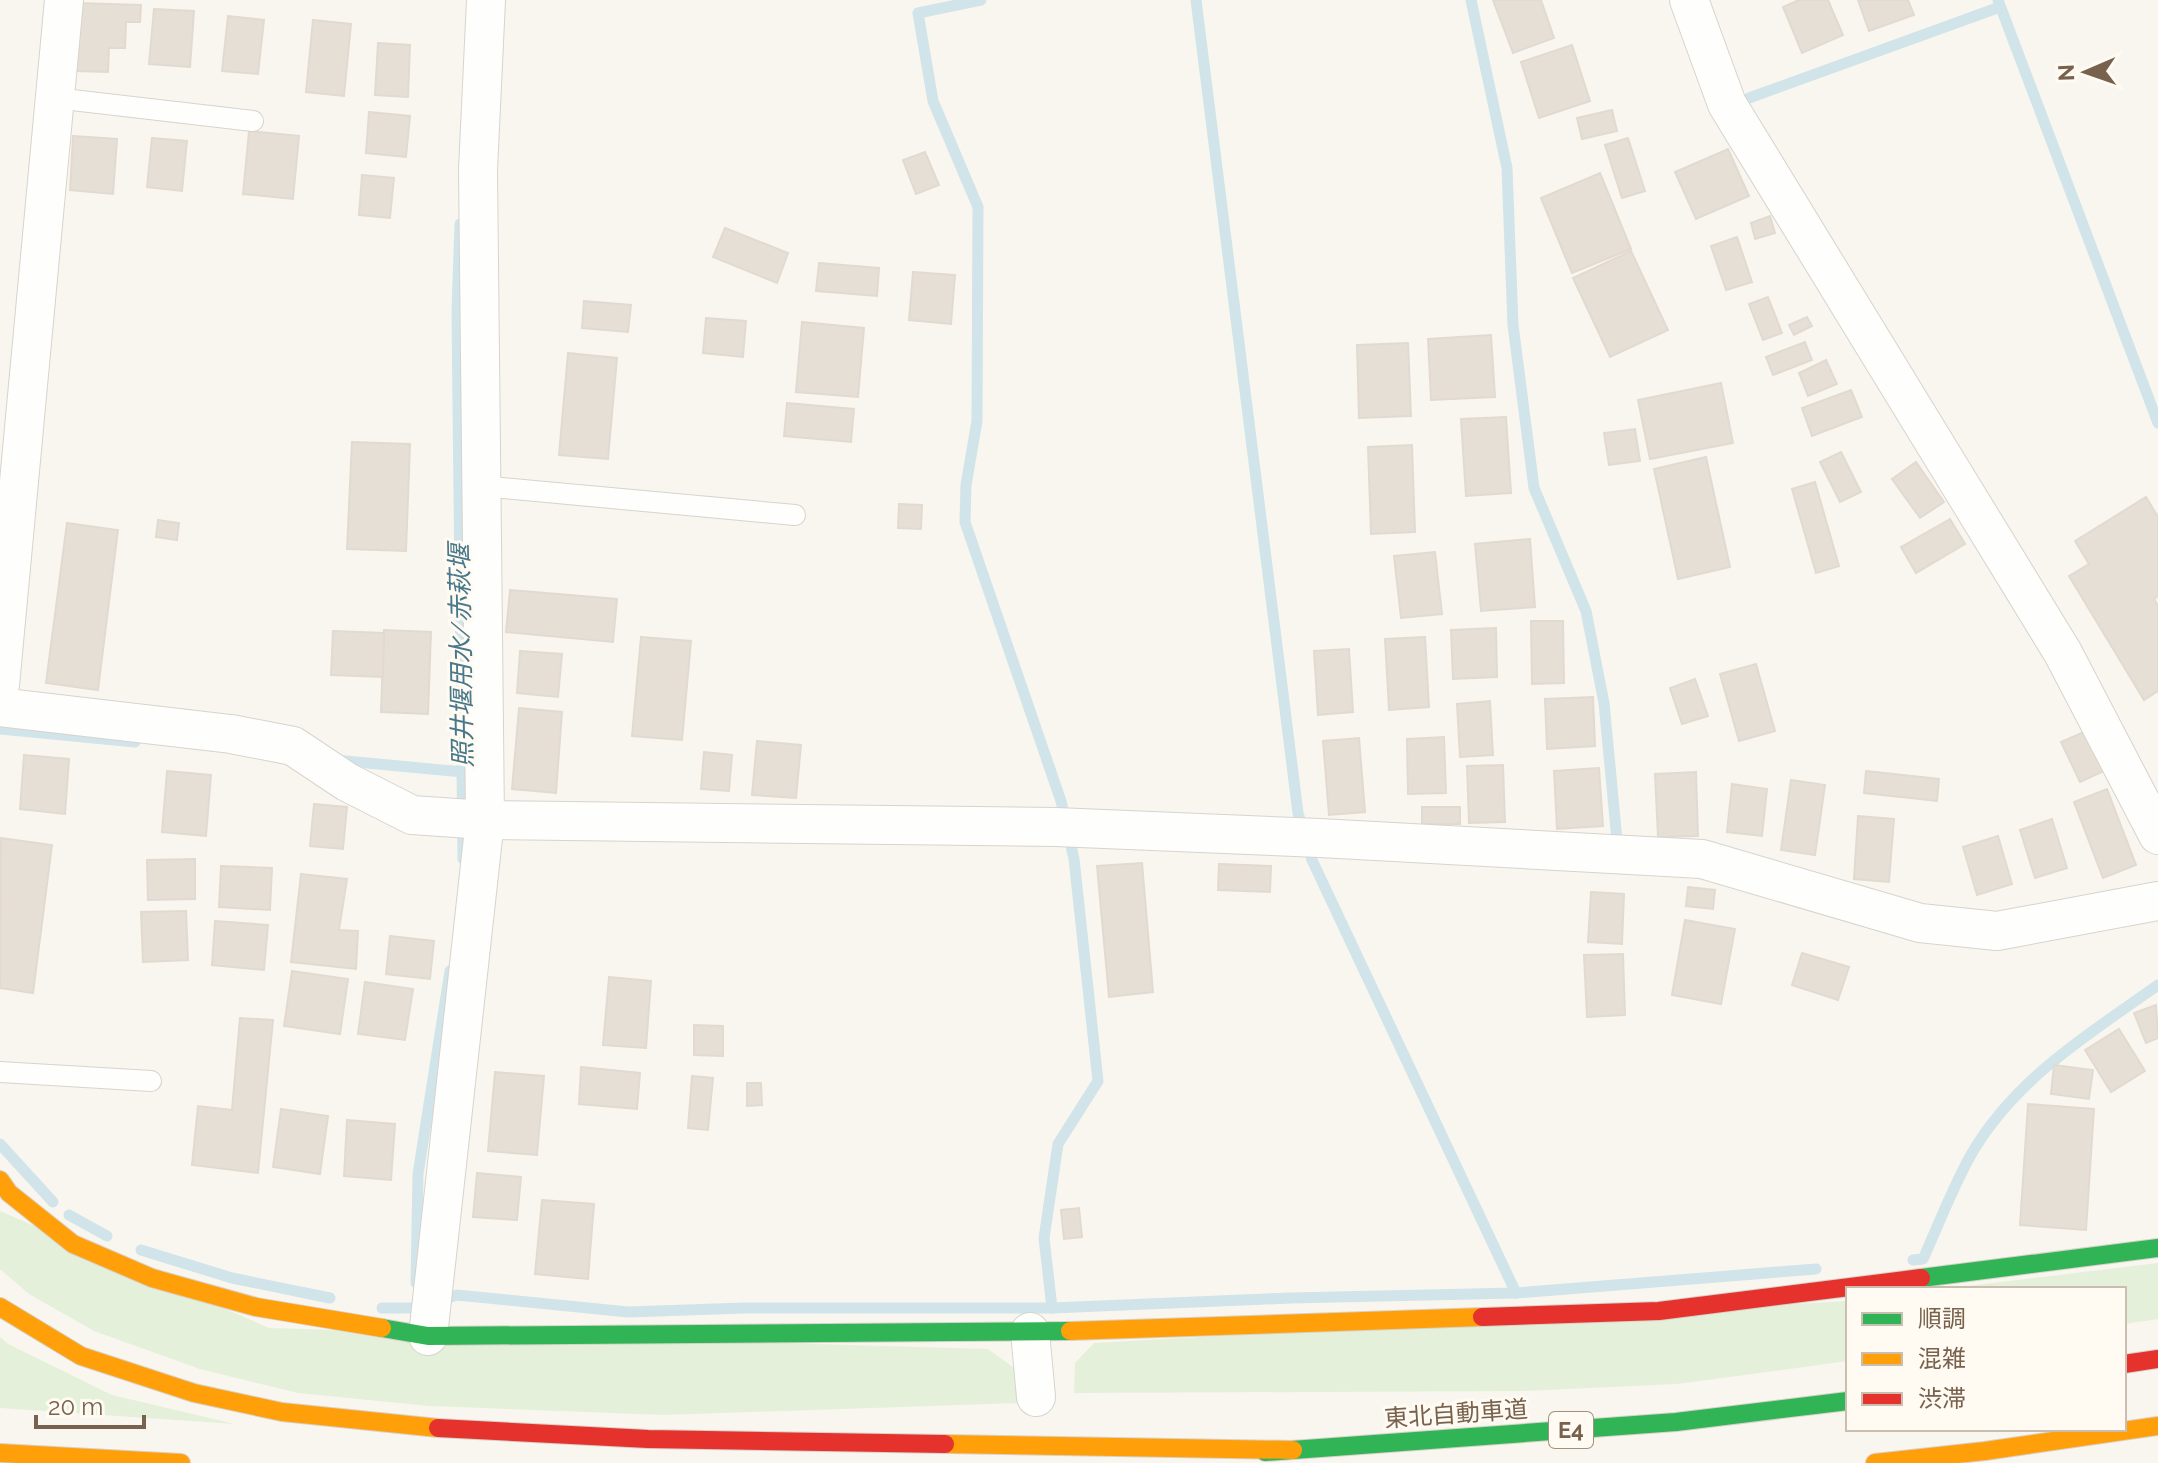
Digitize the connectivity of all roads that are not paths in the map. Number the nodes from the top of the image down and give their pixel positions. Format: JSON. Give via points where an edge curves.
{"nodes":[{"id":1,"x":64,"y":0,"type":"edge"},
{"id":2,"x":486,"y":0,"type":"edge"},
{"id":3,"x":1689,"y":0,"type":"edge"},
{"id":4,"x":55,"y":98,"type":"junction"},
{"id":5,"x":253,"y":121,"type":"dead end"},
{"id":6,"x":481,"y":486,"type":"junction"},
{"id":7,"x":795,"y":515,"type":"dead end"},
{"id":8,"x":0,"y":685,"type":"edge"},
{"id":9,"x":0,"y":707,"type":"edge"},
{"id":10,"x":485,"y":820,"type":"junction"},
{"id":11,"x":2158,"y":835,"type":"edge"},
{"id":12,"x":2158,"y":901,"type":"edge"},
{"id":13,"x":0,"y":1072,"type":"edge"},
{"id":14,"x":151,"y":1081,"type":"dead end"},
{"id":15,"x":0,"y":1180,"type":"edge"},
{"id":16,"x":2158,"y":1248,"type":"edge"},
{"id":17,"x":1846,"y":1287,"type":"edge"},
{"id":18,"x":1849,"y":1287,"type":"edge"},
{"id":19,"x":0,"y":1307,"type":"edge"},
{"id":20,"x":1030,"y":1332,"type":"junction"},
{"id":21,"x":428,"y":1336,"type":"junction"},
{"id":22,"x":2158,"y":1359,"type":"edge"},
{"id":23,"x":2126,"y":1364,"type":"edge"},
{"id":24,"x":1036,"y":1397,"type":"dead end"},
{"id":25,"x":1846,"y":1401,"type":"edge"},
{"id":26,"x":2158,"y":1426,"type":"edge"},
{"id":27,"x":2123,"y":1431,"type":"edge"},
{"id":28,"x":2126,"y":1431,"type":"edge"},
{"id":29,"x":1293,"y":1450,"type":"junction"},
{"id":30,"x":1985,"y":1451,"type":"junction"},
{"id":31,"x":0,"y":1453,"type":"edge"},
{"id":32,"x":181,"y":1463,"type":"edge"},
{"id":33,"x":1066,"y":1463,"type":"edge"},
{"id":34,"x":1875,"y":1463,"type":"edge"},
{"id":35,"x":1922,"y":1463,"type":"edge"}],
"edges":[{"from":1,"to":4,"type":"street"},
{"from":2,"to":6,"type":"street","via":[[478,170]]},
{"from":3,"to":11,"type":"street","via":[[1727,104],[2063,653]]},
{"from":4,"to":5,"type":"lane"},
{"from":4,"to":8,"type":"street"},
{"from":6,"to":7,"type":"lane"},
{"from":6,"to":10,"type":"street"},
{"from":9,"to":10,"type":"street","via":[[293,746],[347,782],[412,815]]},
{"from":10,"to":12,"type":"street","via":[[1056,827],[1702,859],[1920,923],[1997,931]]},
{"from":10,"to":21,"type":"street"},
{"from":13,"to":14,"type":"lane"},
{"from":15,"to":21,"type":"main road","via":[[73,1244],[152,1278],[256,1307]]},
{"from":16,"to":18,"type":"main road"},
{"from":17,"to":20,"type":"main road","via":[[1659,1311]]},
{"from":19,"to":29,"type":"main road","via":[[81,1356],[194,1393],[282,1412],[468,1431],[648,1439]]},
{"from":20,"to":21,"type":"main road"},
{"from":20,"to":24,"type":"street"},
{"from":22,"to":23,"type":"main road"},
{"from":25,"to":29,"type":"main road","name":"東北自動車道","number":"E4","via":[[1676,1422]]},
{"from":26,"to":28,"type":"main road"},
{"from":27,"to":30,"type":"main road"},
{"from":29,"to":33,"type":"main road","name":"東北自動車道","number":"E4"},
{"from":30,"to":34,"type":"main road"},
{"from":30,"to":35,"type":"main road"},
{"from":31,"to":32,"type":"main road"}]}
